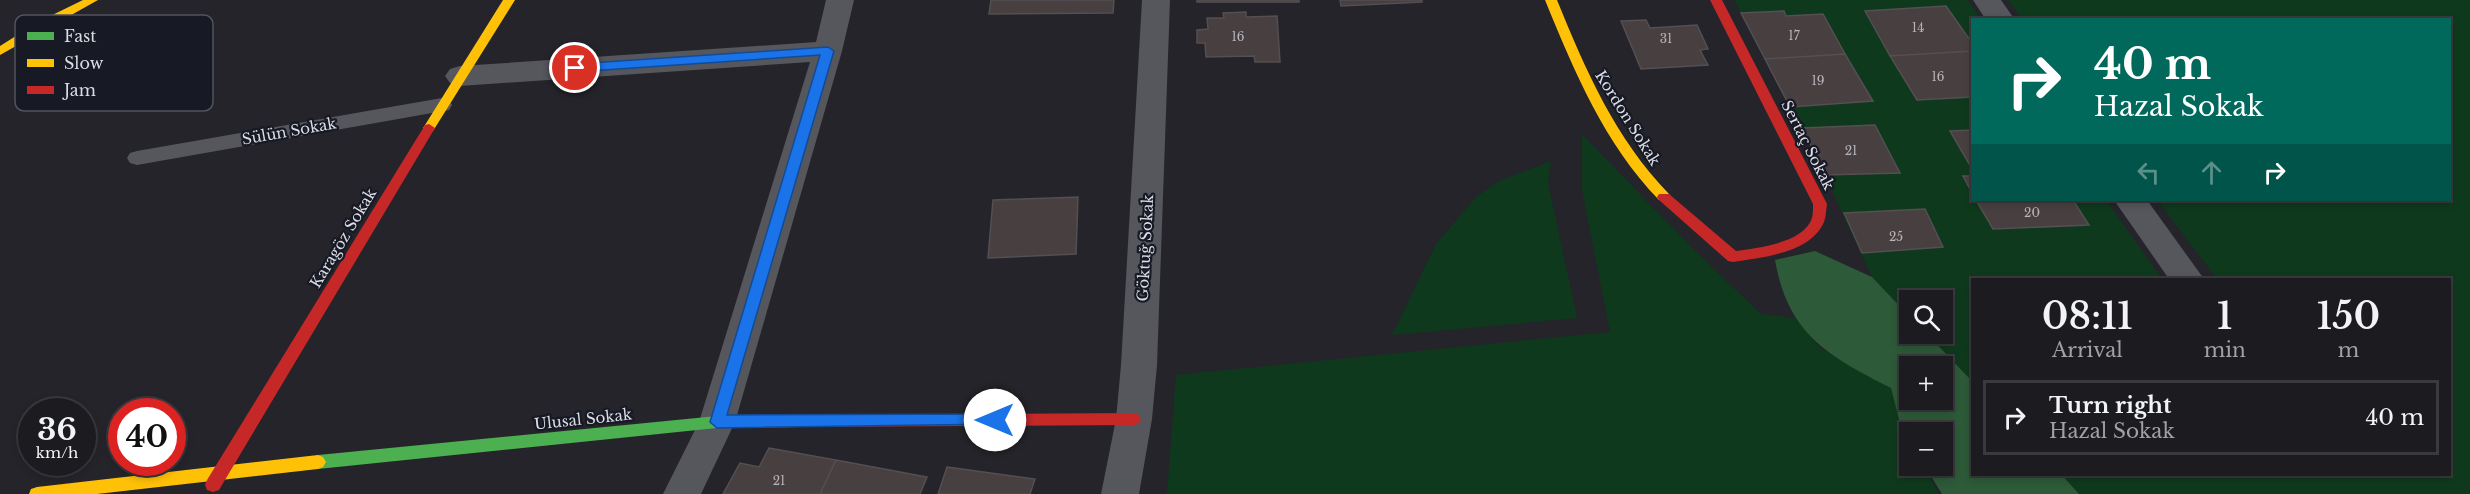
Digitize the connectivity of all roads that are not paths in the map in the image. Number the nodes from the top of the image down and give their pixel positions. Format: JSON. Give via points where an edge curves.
{"nodes":[{"id":1,"x":92,"y":0,"type":"edge"},
{"id":2,"x":509,"y":0,"type":"edge"},
{"id":3,"x":840,"y":0,"type":"edge"},
{"id":4,"x":1156,"y":0,"type":"edge"},
{"id":5,"x":1551,"y":0,"type":"edge"},
{"id":6,"x":1716,"y":0,"type":"edge"},
{"id":7,"x":1987,"y":0,"type":"edge"},
{"id":8,"x":62,"y":15,"type":"edge"},
{"id":9,"x":2000,"y":18,"type":"edge"},
{"id":10,"x":15,"y":42,"type":"edge"},
{"id":11,"x":0,"y":51,"type":"edge"},
{"id":12,"x":828,"y":51,"type":"junction"},
{"id":13,"x":460,"y":76,"type":"junction"},
{"id":14,"x":442,"y":105,"type":"junction"},
{"id":15,"x":136,"y":158,"type":"dead end"},
{"id":16,"x":2131,"y":201,"type":"edge"},
{"id":17,"x":1733,"y":257,"type":"joint"},
{"id":18,"x":2186,"y":278,"type":"edge"},
{"id":19,"x":1134,"y":419,"type":"junction"},
{"id":20,"x":717,"y":422,"type":"junction"},
{"id":21,"x":222,"y":472,"type":"junction"},
{"id":22,"x":37,"y":494,"type":"edge"},
{"id":23,"x":207,"y":494,"type":"edge"},
{"id":24,"x":682,"y":494,"type":"edge"},
{"id":25,"x":1120,"y":494,"type":"edge"}],
"edges":[{"from":1,"to":8,"type":"street"},
{"from":2,"to":13,"type":"street","name":"Karagöz Sokak"},
{"from":3,"to":12,"type":"street"},
{"from":4,"to":19,"type":"street","name":"Göktuğ Sokak"},
{"from":5,"to":17,"type":"street","name":"Kordon Sokak","via":[[1578,68],[1629,154],[1656,190]]},
{"from":6,"to":17,"type":"street","name":"Sertaç Sokak","via":[[1820,204],[1818,222],[1810,233],[1793,242]]},
{"from":7,"to":9,"type":"street"},
{"from":10,"to":11,"type":"street"},
{"from":12,"to":13,"type":"street"},
{"from":12,"to":20,"type":"street"},
{"from":13,"to":14,"type":"street","name":"Karagöz Sokak"},
{"from":14,"to":15,"type":"lane","name":"Sülün Sokak"},
{"from":14,"to":21,"type":"street","name":"Karagöz Sokak"},
{"from":16,"to":18,"type":"street"},
{"from":19,"to":20,"type":"street","name":"Ulusal Sokak"},
{"from":19,"to":25,"type":"street","name":"Göktuğ Sokak"},
{"from":20,"to":21,"type":"street","name":"Ulusal Sokak"},
{"from":20,"to":24,"type":"street"},
{"from":21,"to":22,"type":"street","name":"Ulusal Sokak"},
{"from":21,"to":23,"type":"street","name":"Karagöz Sokak"}]}
